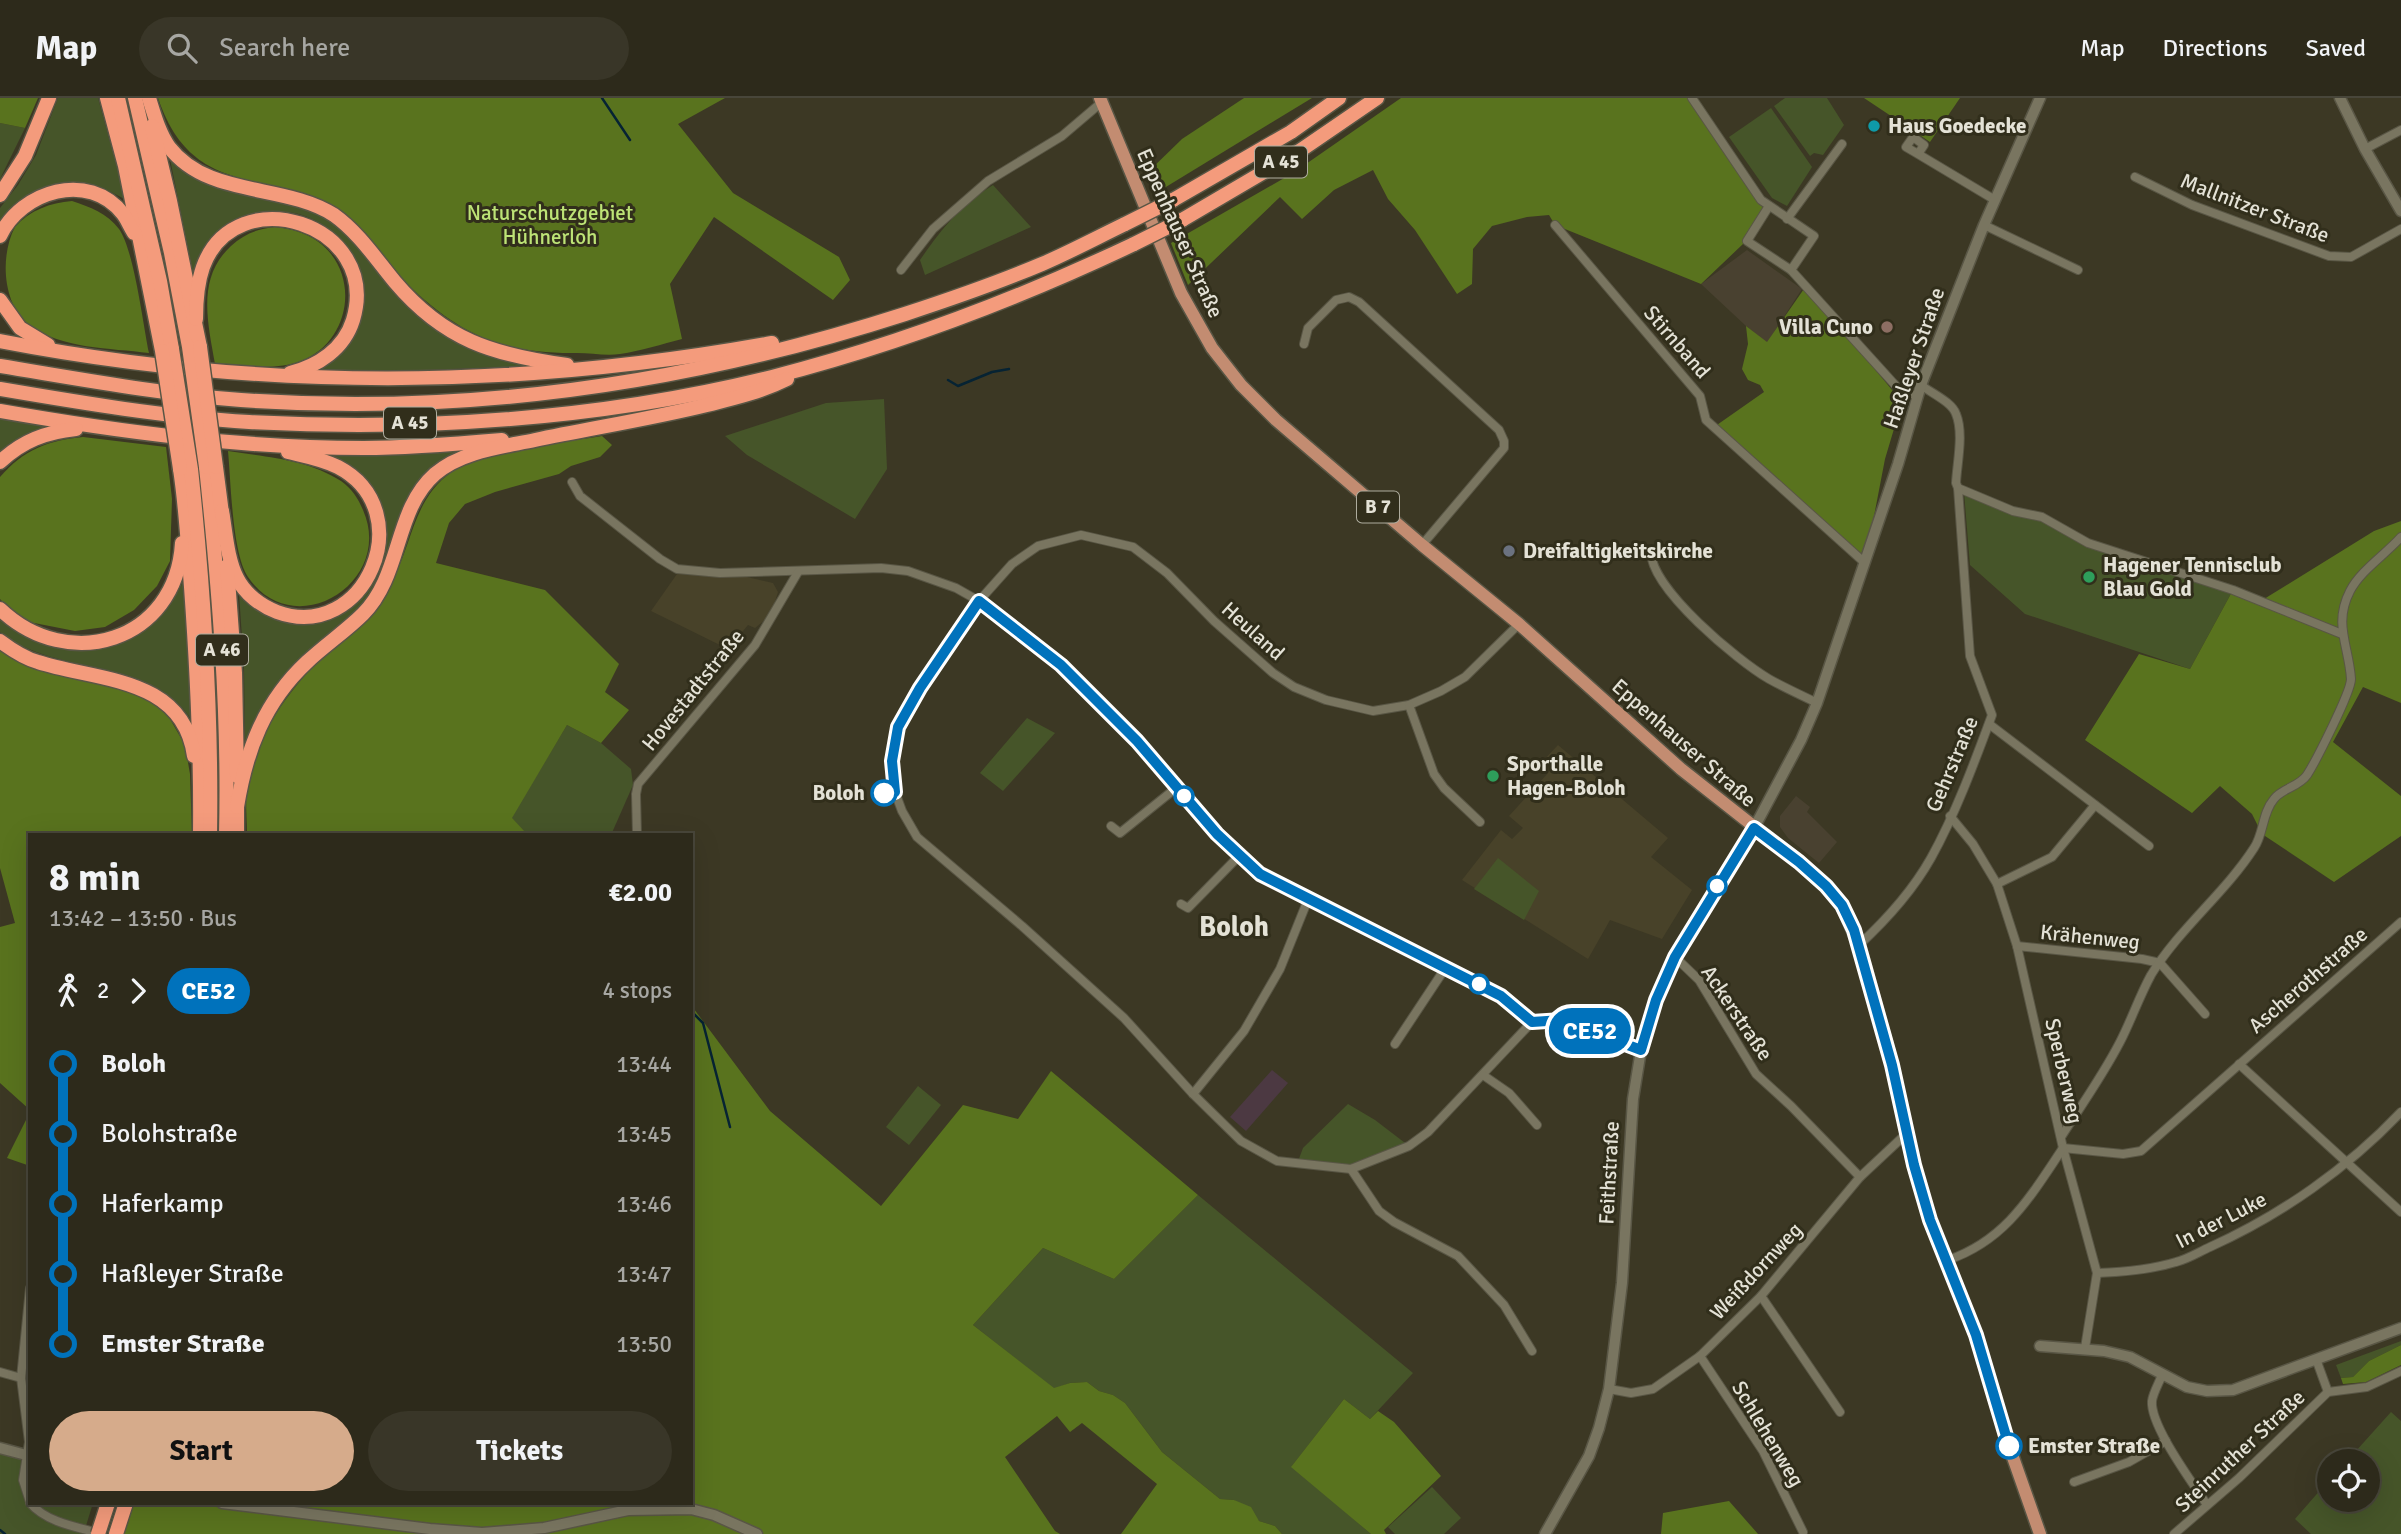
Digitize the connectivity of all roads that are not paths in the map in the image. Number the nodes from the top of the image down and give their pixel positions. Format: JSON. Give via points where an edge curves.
{"nodes":[{"id":1,"x":49,"y":98,"type":"edge"},
{"id":2,"x":107,"y":98,"type":"edge"},
{"id":3,"x":118,"y":98,"type":"edge"},
{"id":4,"x":135,"y":98,"type":"edge"},
{"id":5,"x":147,"y":98,"type":"edge"},
{"id":6,"x":1339,"y":98,"type":"edge"},
{"id":7,"x":1377,"y":98,"type":"edge"},
{"id":8,"x":1692,"y":98,"type":"edge"},
{"id":9,"x":2040,"y":98,"type":"edge"},
{"id":10,"x":2340,"y":98,"type":"edge"},
{"id":11,"x":1101,"y":100,"type":"edge"},
{"id":12,"x":2401,"y":130,"type":"edge"},
{"id":13,"x":1842,"y":144,"type":"dead end"},
{"id":14,"x":2365,"y":149,"type":"junction"},
{"id":15,"x":1918,"y":154,"type":"dead end"},
{"id":16,"x":2135,"y":177,"type":"dead end"},
{"id":17,"x":0,"y":195,"type":"edge"},
{"id":18,"x":1995,"y":200,"type":"junction"},
{"id":19,"x":1769,"y":206,"type":"junction"},
{"id":20,"x":2401,"y":211,"type":"edge"},
{"id":21,"x":1787,"y":219,"type":"junction"},
{"id":22,"x":1555,"y":225,"type":"dead end"},
{"id":23,"x":1984,"y":225,"type":"junction"},
{"id":24,"x":2401,"y":229,"type":"edge"},
{"id":25,"x":0,"y":236,"type":"edge"},
{"id":26,"x":901,"y":270,"type":"dead end"},
{"id":27,"x":2078,"y":270,"type":"dead end"},
{"id":28,"x":1791,"y":271,"type":"junction"},
{"id":29,"x":0,"y":300,"type":"edge"},
{"id":30,"x":154,"y":312,"type":"junction"},
{"id":31,"x":196,"y":319,"type":"junction"},
{"id":32,"x":0,"y":341,"type":"edge"},
{"id":33,"x":816,"y":341,"type":"junction"},
{"id":34,"x":1304,"y":344,"type":"dead end"},
{"id":35,"x":194,"y":347,"type":"junction"},
{"id":36,"x":167,"y":350,"type":"junction"},
{"id":37,"x":61,"y":352,"type":"junction"},
{"id":38,"x":816,"y":364,"type":"junction"},
{"id":39,"x":0,"y":366,"type":"edge"},
{"id":40,"x":589,"y":368,"type":"junction"},
{"id":41,"x":277,"y":377,"type":"junction"},
{"id":42,"x":1921,"y":385,"type":"junction"},
{"id":43,"x":0,"y":389,"type":"edge"},
{"id":44,"x":1918,"y":397,"type":"junction"},
{"id":45,"x":0,"y":411,"type":"edge"},
{"id":46,"x":95,"y":428,"type":"junction"},
{"id":47,"x":555,"y":436,"type":"junction"},
{"id":48,"x":249,"y":444,"type":"junction"},
{"id":49,"x":0,"y":462,"type":"edge"},
{"id":50,"x":198,"y":468,"type":"junction"},
{"id":51,"x":572,"y":482,"type":"dead end"},
{"id":52,"x":1958,"y":488,"type":"junction"},
{"id":53,"x":185,"y":500,"type":"junction"},
{"id":54,"x":222,"y":511,"type":"junction"},
{"id":55,"x":2401,"y":537,"type":"edge"},
{"id":56,"x":1422,"y":545,"type":"junction"},
{"id":57,"x":1651,"y":552,"type":"dead end"},
{"id":58,"x":1866,"y":564,"type":"junction"},
{"id":59,"x":798,"y":572,"type":"junction"},
{"id":60,"x":979,"y":601,"type":"junction"},
{"id":61,"x":0,"y":609,"type":"edge"},
{"id":62,"x":1519,"y":624,"type":"junction"},
{"id":63,"x":2342,"y":634,"type":"junction"},
{"id":64,"x":0,"y":641,"type":"edge"},
{"id":65,"x":1817,"y":703,"type":"junction"},
{"id":66,"x":1409,"y":705,"type":"junction"},
{"id":67,"x":1989,"y":724,"type":"junction"},
{"id":68,"x":1176,"y":788,"type":"junction"},
{"id":69,"x":2095,"y":805,"type":"junction"},
{"id":70,"x":237,"y":807,"type":"junction"},
{"id":71,"x":1950,"y":816,"type":"junction"},
{"id":72,"x":1479,"y":822,"type":"dead end"},
{"id":73,"x":1111,"y":826,"type":"dead end"},
{"id":74,"x":1754,"y":828,"type":"junction"},
{"id":75,"x":203,"y":833,"type":"edge"},
{"id":76,"x":226,"y":833,"type":"edge"},
{"id":77,"x":237,"y":833,"type":"edge"},
{"id":78,"x":637,"y":833,"type":"edge"},
{"id":79,"x":2149,"y":846,"type":"dead end"},
{"id":80,"x":1239,"y":856,"type":"junction"},
{"id":81,"x":1997,"y":884,"type":"junction"},
{"id":82,"x":1310,"y":897,"type":"junction"},
{"id":83,"x":1187,"y":907,"type":"dead end"},
{"id":84,"x":2401,"y":922,"type":"edge"},
{"id":85,"x":1859,"y":945,"type":"junction"},
{"id":86,"x":2017,"y":946,"type":"junction"},
{"id":87,"x":1675,"y":957,"type":"junction"},
{"id":88,"x":2160,"y":963,"type":"junction"},
{"id":89,"x":1446,"y":967,"type":"junction"},
{"id":90,"x":2205,"y":1014,"type":"dead end"},
{"id":91,"x":1532,"y":1022,"type":"junction"},
{"id":92,"x":1395,"y":1044,"type":"dead end"},
{"id":93,"x":1641,"y":1050,"type":"junction"},
{"id":94,"x":2239,"y":1064,"type":"junction"},
{"id":95,"x":1483,"y":1075,"type":"junction"},
{"id":96,"x":1193,"y":1094,"type":"junction"},
{"id":97,"x":2401,"y":1112,"type":"edge"},
{"id":98,"x":1537,"y":1125,"type":"dead end"},
{"id":99,"x":1906,"y":1134,"type":"junction"},
{"id":100,"x":2061,"y":1137,"type":"junction"},
{"id":101,"x":2063,"y":1149,"type":"junction"},
{"id":102,"x":2346,"y":1162,"type":"junction"},
{"id":103,"x":1351,"y":1169,"type":"junction"},
{"id":104,"x":1860,"y":1177,"type":"junction"},
{"id":105,"x":2401,"y":1212,"type":"edge"},
{"id":106,"x":1948,"y":1260,"type":"junction"},
{"id":107,"x":2097,"y":1273,"type":"junction"},
{"id":108,"x":1761,"y":1296,"type":"junction"},
{"id":109,"x":28,"y":1309,"type":"edge"},
{"id":110,"x":2401,"y":1328,"type":"edge"},
{"id":111,"x":2040,"y":1346,"type":"dead end"},
{"id":112,"x":2085,"y":1348,"type":"junction"},
{"id":113,"x":1532,"y":1351,"type":"dead end"},
{"id":114,"x":1700,"y":1356,"type":"junction"},
{"id":115,"x":2316,"y":1359,"type":"junction"},
{"id":116,"x":2401,"y":1371,"type":"edge"},
{"id":117,"x":0,"y":1372,"type":"edge"},
{"id":118,"x":2162,"y":1375,"type":"junction"},
{"id":119,"x":21,"y":1378,"type":"junction"},
{"id":120,"x":1609,"y":1389,"type":"junction"},
{"id":121,"x":2328,"y":1392,"type":"junction"},
{"id":122,"x":1840,"y":1412,"type":"dead end"},
{"id":123,"x":28,"y":1421,"type":"edge"},
{"id":124,"x":2166,"y":1441,"type":"junction"},
{"id":125,"x":0,"y":1448,"type":"edge"},
{"id":126,"x":28,"y":1456,"type":"edge"},
{"id":127,"x":28,"y":1460,"type":"edge"},
{"id":128,"x":2074,"y":1482,"type":"dead end"},
{"id":129,"x":28,"y":1496,"type":"edge"},
{"id":130,"x":32,"y":1505,"type":"edge"},
{"id":131,"x":107,"y":1505,"type":"edge"},
{"id":132,"x":125,"y":1505,"type":"edge"},
{"id":133,"x":237,"y":1505,"type":"edge"},
{"id":134,"x":2207,"y":1505,"type":"junction"},
{"id":135,"x":1803,"y":1532,"type":"dead end"},
{"id":136,"x":100,"y":1534,"type":"edge"},
{"id":137,"x":116,"y":1534,"type":"edge"},
{"id":138,"x":757,"y":1534,"type":"edge"},
{"id":139,"x":1545,"y":1534,"type":"edge"},
{"id":140,"x":2040,"y":1534,"type":"edge"},
{"id":141,"x":2174,"y":1534,"type":"edge"}],
"edges":[{"from":1,"to":17,"type":"highway","via":[[25,156]]},
{"from":2,"to":30,"type":"highway"},
{"from":3,"to":36,"type":"highway","number":"A 46","via":[[160,281]]},
{"from":4,"to":35,"type":"highway","number":"A 46"},
{"from":5,"to":31,"type":"highway"},
{"from":5,"to":40,"type":"highway","via":[[161,134],[178,157],[213,178],[305,202],[331,214],[361,240],[414,304],[451,332],[502,354]]},
{"from":6,"to":33,"type":"highway","number":"A 45","bridge":true,"via":[[1281,138],[1173,200],[1043,264]]},
{"from":7,"to":38,"type":"highway","number":"A 45","bridge":true,"via":[[1182,220],[1053,283],[950,322]]},
{"from":8,"to":19,"type":"street"},
{"from":9,"to":18,"type":"main road","name":"Haßleyer Straße"},
{"from":10,"to":14,"type":"main road"},
{"from":11,"to":26,"type":"street","via":[[1062,136],[988,181],[933,229]]},
{"from":11,"to":56,"type":"main road","name":"Eppenhauser Straße","number":"B 7","via":[[1181,293],[1212,348],[1276,420]]},
{"from":12,"to":14,"type":"street"},
{"from":13,"to":21,"type":"street"},
{"from":14,"to":20,"type":"main road"},
{"from":15,"to":18,"type":"street"},
{"from":16,"to":24,"type":"street","name":"Mallnitzer Straße","via":[[2183,201],[2329,256],[2351,257]]},
{"from":18,"to":23,"type":"main road","name":"Haßleyer Straße"},
{"from":19,"to":21,"type":"street"},
{"from":19,"to":28,"type":"street","via":[[1747,241]]},
{"from":21,"to":28,"type":"street","via":[[1814,236]]},
{"from":22,"to":58,"type":"street","name":"Stirnband","via":[[1700,396],[1706,420]]},
{"from":23,"to":27,"type":"street"},
{"from":23,"to":42,"type":"main road","name":"Haßleyer Straße"},
{"from":25,"to":30,"type":"highway","via":[[12,216],[44,194],[78,191],[102,198],[122,213],[135,236]]},
{"from":28,"to":44,"type":"street","via":[[1896,386]]},
{"from":29,"to":37,"type":"highway","via":[[20,328]]},
{"from":30,"to":36,"type":"highway"},
{"from":31,"to":35,"type":"highway"},
{"from":31,"to":41,"type":"highway","via":[[196,295],[204,265],[223,237],[261,220],[283,219],[321,232],[336,244],[354,277],[355,314],[331,353],[303,370]]},
{"from":32,"to":37,"type":"highway"},
{"from":33,"to":39,"type":"highway","number":"A 45","via":[[708,368],[611,385],[443,402],[242,400],[138,389]]},
{"from":33,"to":40,"type":"highway"},
{"from":34,"to":56,"type":"street","via":[[1308,328],[1336,300],[1349,297],[1499,430],[1504,448]]},
{"from":35,"to":50,"type":"highway","number":"A 46","bridge":true},
{"from":36,"to":50,"type":"highway","number":"A 46","bridge":true},
{"from":37,"to":41,"type":"highway"},
{"from":38,"to":43,"type":"highway","number":"A 45","via":[[724,387],[599,409],[499,419],[352,425],[247,422]]},
{"from":38,"to":47,"type":"highway","via":[[764,391]]},
{"from":40,"to":41,"type":"highway","via":[[425,379]]},
{"from":42,"to":44,"type":"main road","name":"Haßleyer Straße"},
{"from":42,"to":52,"type":"street","name":"Gehrstraße","via":[[1956,414]]},
{"from":44,"to":58,"type":"main road","name":"Haßleyer Straße"},
{"from":45,"to":46,"type":"highway"},
{"from":46,"to":48,"type":"highway"},
{"from":46,"to":49,"type":"highway","via":[[44,434]]},
{"from":47,"to":48,"type":"highway","via":[[365,448]]},
{"from":47,"to":70,"type":"highway","via":[[468,456],[435,474],[424,486],[376,599],[292,676],[264,716],[248,757]]},
{"from":48,"to":54,"type":"highway","via":[[317,458],[356,481],[368,495],[380,529],[375,565],[356,593],[335,608],[304,618],[266,608],[238,580]]},
{"from":50,"to":53,"type":"highway"},
{"from":50,"to":54,"type":"highway"},
{"from":50,"to":75,"type":"highway","number":"A 46","via":[[211,748]]},
{"from":50,"to":76,"type":"highway","number":"A 46","via":[[218,579]]},
{"from":51,"to":59,"type":"street","via":[[580,496],[677,569]]},
{"from":52,"to":63,"type":"street","via":[[2013,511],[2042,517],[2088,543],[2233,590]]},
{"from":52,"to":67,"type":"street","name":"Gehrstraße","via":[[1970,656],[1991,708]]},
{"from":53,"to":61,"type":"highway","via":[[177,574],[158,608],[141,624],[102,641],[62,643],[25,629]]},
{"from":53,"to":75,"type":"highway"},
{"from":54,"to":70,"type":"highway","via":[[234,673]]},
{"from":55,"to":63,"type":"street","via":[[2350,592]]},
{"from":56,"to":62,"type":"main road","name":"Eppenhauser Straße","number":"B 7"},
{"from":57,"to":65,"type":"street","via":[[1654,569],[1667,589],[1724,646],[1768,678]]},
{"from":58,"to":65,"type":"main road","name":"Haßleyer Straße"},
{"from":59,"to":60,"type":"street","via":[[908,571]]},
{"from":59,"to":78,"type":"street","name":"Hovestadtstraße","via":[[755,645],[638,784]]},
{"from":60,"to":66,"type":"street","name":"Heuland","via":[[1012,564],[1038,546],[1081,535],[1133,547],[1167,572],[1214,621],[1294,688],[1373,711]]},
{"from":60,"to":68,"type":"street","via":[[1061,665],[1137,741]]},
{"from":60,"to":96,"type":"street","name":"Heuland","via":[[920,688],[896,734],[892,774],[902,811],[917,837],[1124,1018]]},
{"from":62,"to":66,"type":"street","name":"Heuland","via":[[1465,677]]},
{"from":62,"to":74,"type":"main road","name":"Eppenhauser Straße","number":"B 7"},
{"from":63,"to":88,"type":"street","via":[[2350,687],[2308,774],[2278,793],[2256,846]]},
{"from":64,"to":75,"type":"highway","via":[[36,662],[142,688],[172,710],[193,748]]},
{"from":65,"to":74,"type":"main road","name":"Haßleyer Straße"},
{"from":66,"to":72,"type":"street","via":[[1434,774]]},
{"from":67,"to":69,"type":"street"},
{"from":67,"to":71,"type":"street","name":"Gehrstraße"},
{"from":68,"to":73,"type":"street","via":[[1123,836]]},
{"from":68,"to":80,"type":"street"},
{"from":69,"to":79,"type":"street"},
{"from":69,"to":81,"type":"street","via":[[2052,858]]},
{"from":70,"to":77,"type":"highway"},
{"from":71,"to":81,"type":"street","name":"Sperberweg"},
{"from":71,"to":85,"type":"street","name":"Gehrstraße","via":[[1917,880]]},
{"from":74,"to":85,"type":"main road","name":"Eppenhauser Straße","number":"B 7","via":[[1834,894]]},
{"from":74,"to":87,"type":"main road","name":"Feithstraße"},
{"from":80,"to":82,"type":"street","via":[[1272,881]]},
{"from":80,"to":83,"type":"street"},
{"from":81,"to":86,"type":"street","name":"Sperberweg"},
{"from":82,"to":89,"type":"street"},
{"from":82,"to":96,"type":"street","via":[[1280,969],[1244,1031]]},
{"from":84,"to":94,"type":"street","name":"Ascherothstraße"},
{"from":85,"to":99,"type":"main road","name":"Eppenhauser Straße","number":"B 7"},
{"from":86,"to":88,"type":"street","name":"Krähenweg"},
{"from":86,"to":100,"type":"street","name":"Sperberweg"},
{"from":87,"to":93,"type":"main road","name":"Feithstraße"},
{"from":87,"to":104,"type":"street","name":"Ackerstraße","via":[[1715,1003],[1756,1074]]},
{"from":88,"to":90,"type":"street"},
{"from":88,"to":100,"type":"street","via":[[2106,1069]]},
{"from":89,"to":91,"type":"street","via":[[1501,996]]},
{"from":89,"to":92,"type":"street"},
{"from":91,"to":93,"type":"street","via":[[1562,1020]]},
{"from":91,"to":95,"type":"street"},
{"from":93,"to":120,"type":"main road","name":"Feithstraße"},
{"from":94,"to":101,"type":"street","name":"Ascherothstraße","via":[[2141,1151]]},
{"from":94,"to":102,"type":"street"},
{"from":95,"to":98,"type":"street","via":[[1509,1093]]},
{"from":95,"to":103,"type":"street","via":[[1409,1146]]},
{"from":96,"to":103,"type":"street","name":"Heuland","via":[[1241,1141],[1276,1161]]},
{"from":97,"to":102,"type":"street","name":"In der Luke"},
{"from":99,"to":104,"type":"street","name":"Weißdornweg"},
{"from":99,"to":106,"type":"main road","name":"Eppenhauser Straße","number":"B 7","via":[[1930,1220]]},
{"from":100,"to":101,"type":"street","name":"Sperberweg"},
{"from":101,"to":106,"type":"street","via":[[1994,1237]]},
{"from":101,"to":107,"type":"street","name":"Sperberweg"},
{"from":102,"to":105,"type":"street"},
{"from":102,"to":107,"type":"street","name":"In der Luke","via":[[2251,1227],[2178,1262]]},
{"from":103,"to":113,"type":"street","via":[[1379,1211],[1458,1256],[1504,1305]]},
{"from":104,"to":108,"type":"street","name":"Weißdornweg"},
{"from":106,"to":140,"type":"main road","name":"Eppenhauser Straße","number":"B 7"},
{"from":107,"to":112,"type":"street","name":"Sperberweg"},
{"from":108,"to":114,"type":"street","name":"Weißdornweg"},
{"from":108,"to":122,"type":"street"},
{"from":109,"to":119,"type":"street"},
{"from":110,"to":115,"type":"main road"},
{"from":111,"to":112,"type":"main road"},
{"from":112,"to":118,"type":"main road","via":[[2130,1357]]},
{"from":114,"to":120,"type":"street","name":"Weißdornweg","via":[[1653,1390]]},
{"from":114,"to":135,"type":"street","name":"Schlehenweg","via":[[1763,1451]]},
{"from":115,"to":118,"type":"main road","via":[[2233,1390],[2187,1387]]},
{"from":115,"to":121,"type":"street","name":"Steinruther Straße"},
{"from":116,"to":121,"type":"street","name":"Steinruther Straße","via":[[2367,1387]]},
{"from":117,"to":119,"type":"street"},
{"from":118,"to":124,"type":"street","via":[[2152,1401]]},
{"from":119,"to":123,"type":"street"},
{"from":120,"to":139,"type":"main road","name":"Feithstraße","via":[[1589,1456]]},
{"from":121,"to":134,"type":"street","name":"Steinruther Straße"},
{"from":124,"to":128,"type":"street","via":[[2129,1462]]},
{"from":124,"to":134,"type":"street"},
{"from":125,"to":126,"type":"main road"},
{"from":127,"to":129,"type":"street","via":[[23,1480]]},
{"from":130,"to":136,"type":"street","via":[[52,1518]]},
{"from":131,"to":136,"type":"highway","bridge":true},
{"from":132,"to":137,"type":"highway"},
{"from":133,"to":138,"type":"main road","via":[[473,1532],[544,1528],[628,1510],[691,1509]]},
{"from":134,"to":141,"type":"street","name":"Steinruther Straße"}]}
